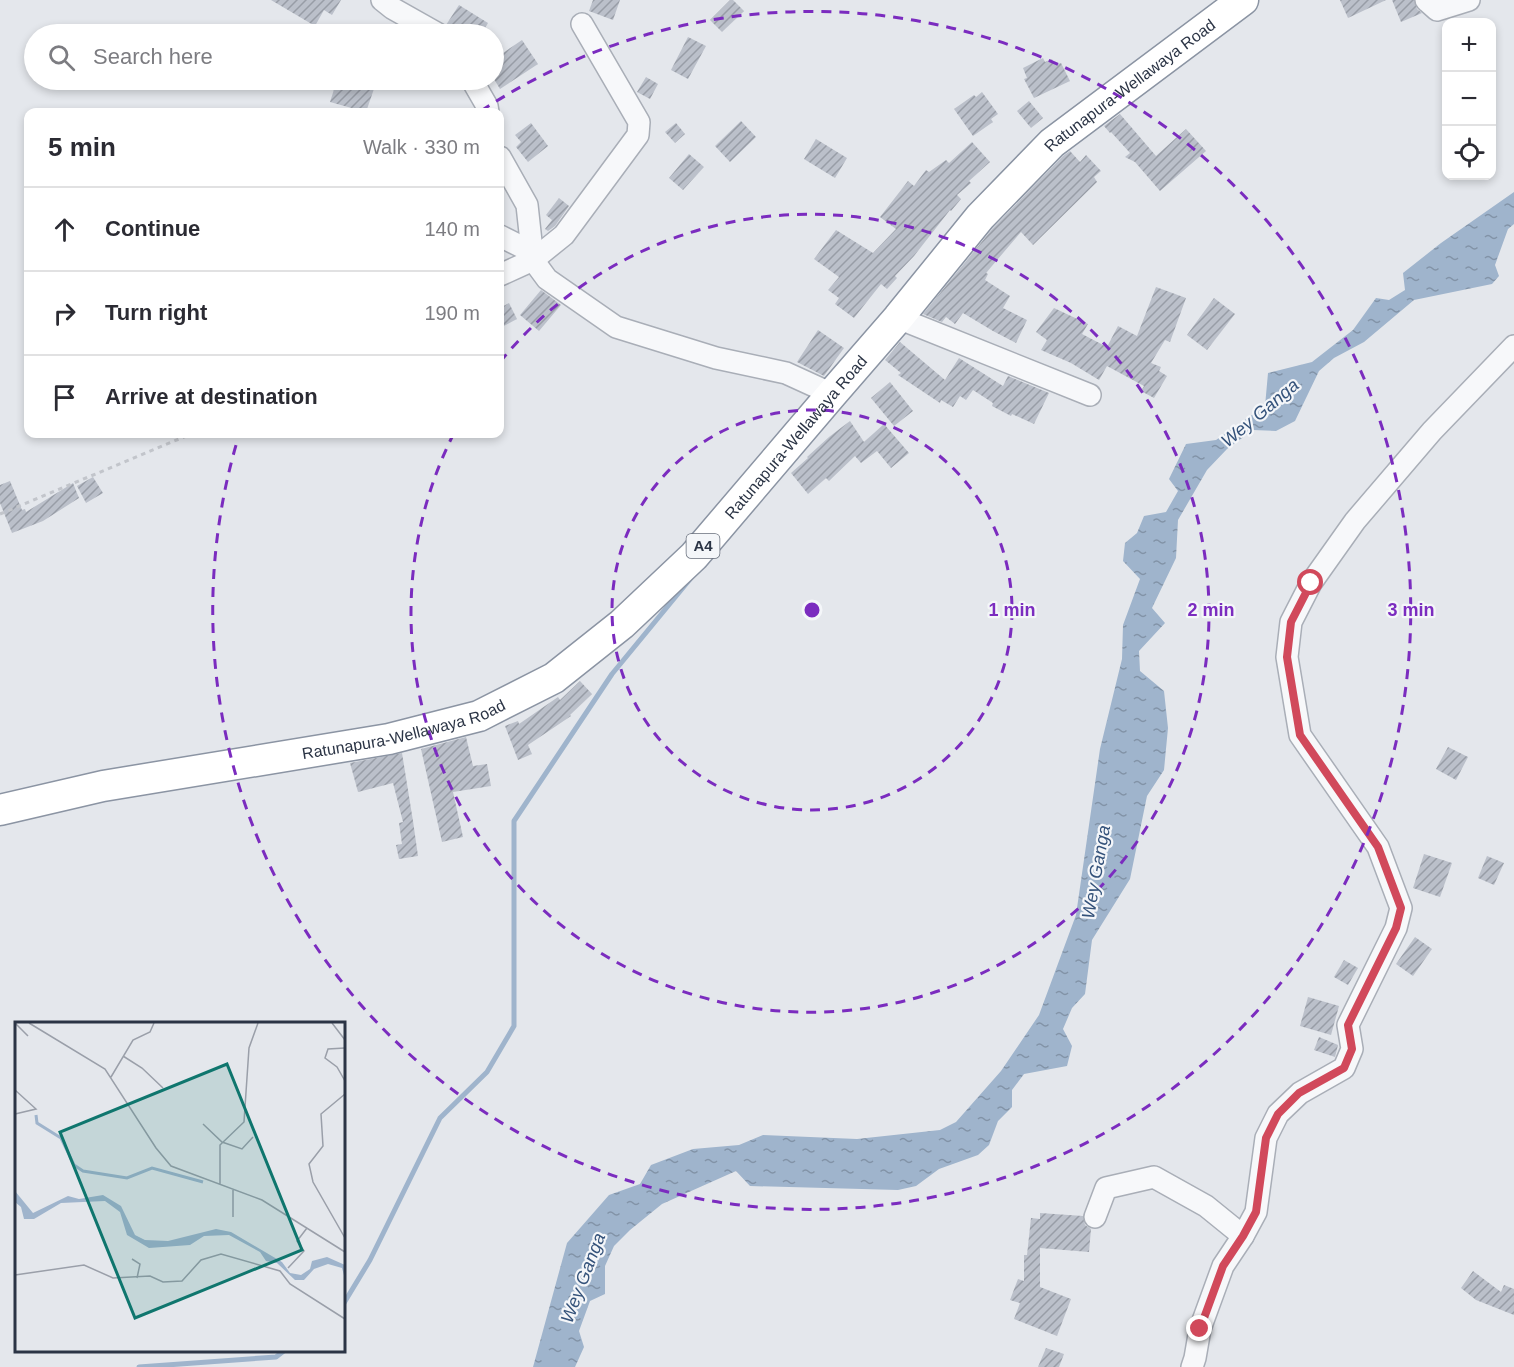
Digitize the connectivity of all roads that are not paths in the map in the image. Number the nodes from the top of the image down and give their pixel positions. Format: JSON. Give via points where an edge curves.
{"nodes":[{"id":1,"x":382,"y":0,"type":"edge"},
{"id":2,"x":1243,"y":0,"type":"edge"},
{"id":3,"x":1426,"y":0,"type":"edge"},
{"id":4,"x":1469,"y":0,"type":"edge"},
{"id":5,"x":420,"y":24,"type":"edge"},
{"id":6,"x":582,"y":24,"type":"dead end"},
{"id":7,"x":478,"y":90,"type":"edge"},
{"id":8,"x":487,"y":108,"type":"edge"},
{"id":9,"x":504,"y":164,"type":"edge"},
{"id":10,"x":504,"y":238,"type":"edge"},
{"id":11,"x":532,"y":256,"type":"junction"},
{"id":12,"x":504,"y":273,"type":"edge"},
{"id":13,"x":898,"y":318,"type":"junction"},
{"id":14,"x":1514,"y":346,"type":"edge"},
{"id":15,"x":832,"y":394,"type":"junction"},
{"id":16,"x":1090,"y":395,"type":"dead end"},
{"id":17,"x":0,"y":810,"type":"edge"},
{"id":18,"x":1095,"y":1217,"type":"dead end"},
{"id":19,"x":1243,"y":1236,"type":"junction"},
{"id":20,"x":1192,"y":1367,"type":"edge"}],
"edges":[{"from":1,"to":5,"type":"street"},
{"from":2,"to":13,"type":"highway","name":"Ratunapura-Wellawaya Road","number":"A4","via":[[1052,143],[980,217]]},
{"from":3,"to":4,"type":"street","via":[[1437,10]]},
{"from":6,"to":11,"type":"street","via":[[639,122],[638,135],[564,235]]},
{"from":7,"to":8,"type":"street"},
{"from":9,"to":11,"type":"street","via":[[527,205]]},
{"from":10,"to":11,"type":"street"},
{"from":11,"to":12,"type":"street"},
{"from":11,"to":15,"type":"street","via":[[547,279],[616,327],[716,358],[786,373]]},
{"from":13,"to":15,"type":"highway","name":"Ratunapura-Wellawaya Road","number":"A4"},
{"from":13,"to":16,"type":"street"},
{"from":14,"to":19,"type":"street","via":[[1432,431],[1355,521],[1311,583],[1291,622],[1287,657],[1300,735],[1378,847],[1401,908],[1396,928],[1348,1025],[1352,1049],[1344,1068],[1299,1093],[1278,1114],[1266,1138],[1256,1212]]},
{"from":15,"to":17,"type":"highway","name":"Ratunapura-Wellawaya Road","number":"A4","via":[[694,556],[622,624],[554,678],[479,716],[389,739],[103,786]]},
{"from":18,"to":19,"type":"street","via":[[1106,1188],[1154,1177],[1206,1206]]},
{"from":19,"to":20,"type":"street","via":[[1223,1266],[1200,1329]]}]}
